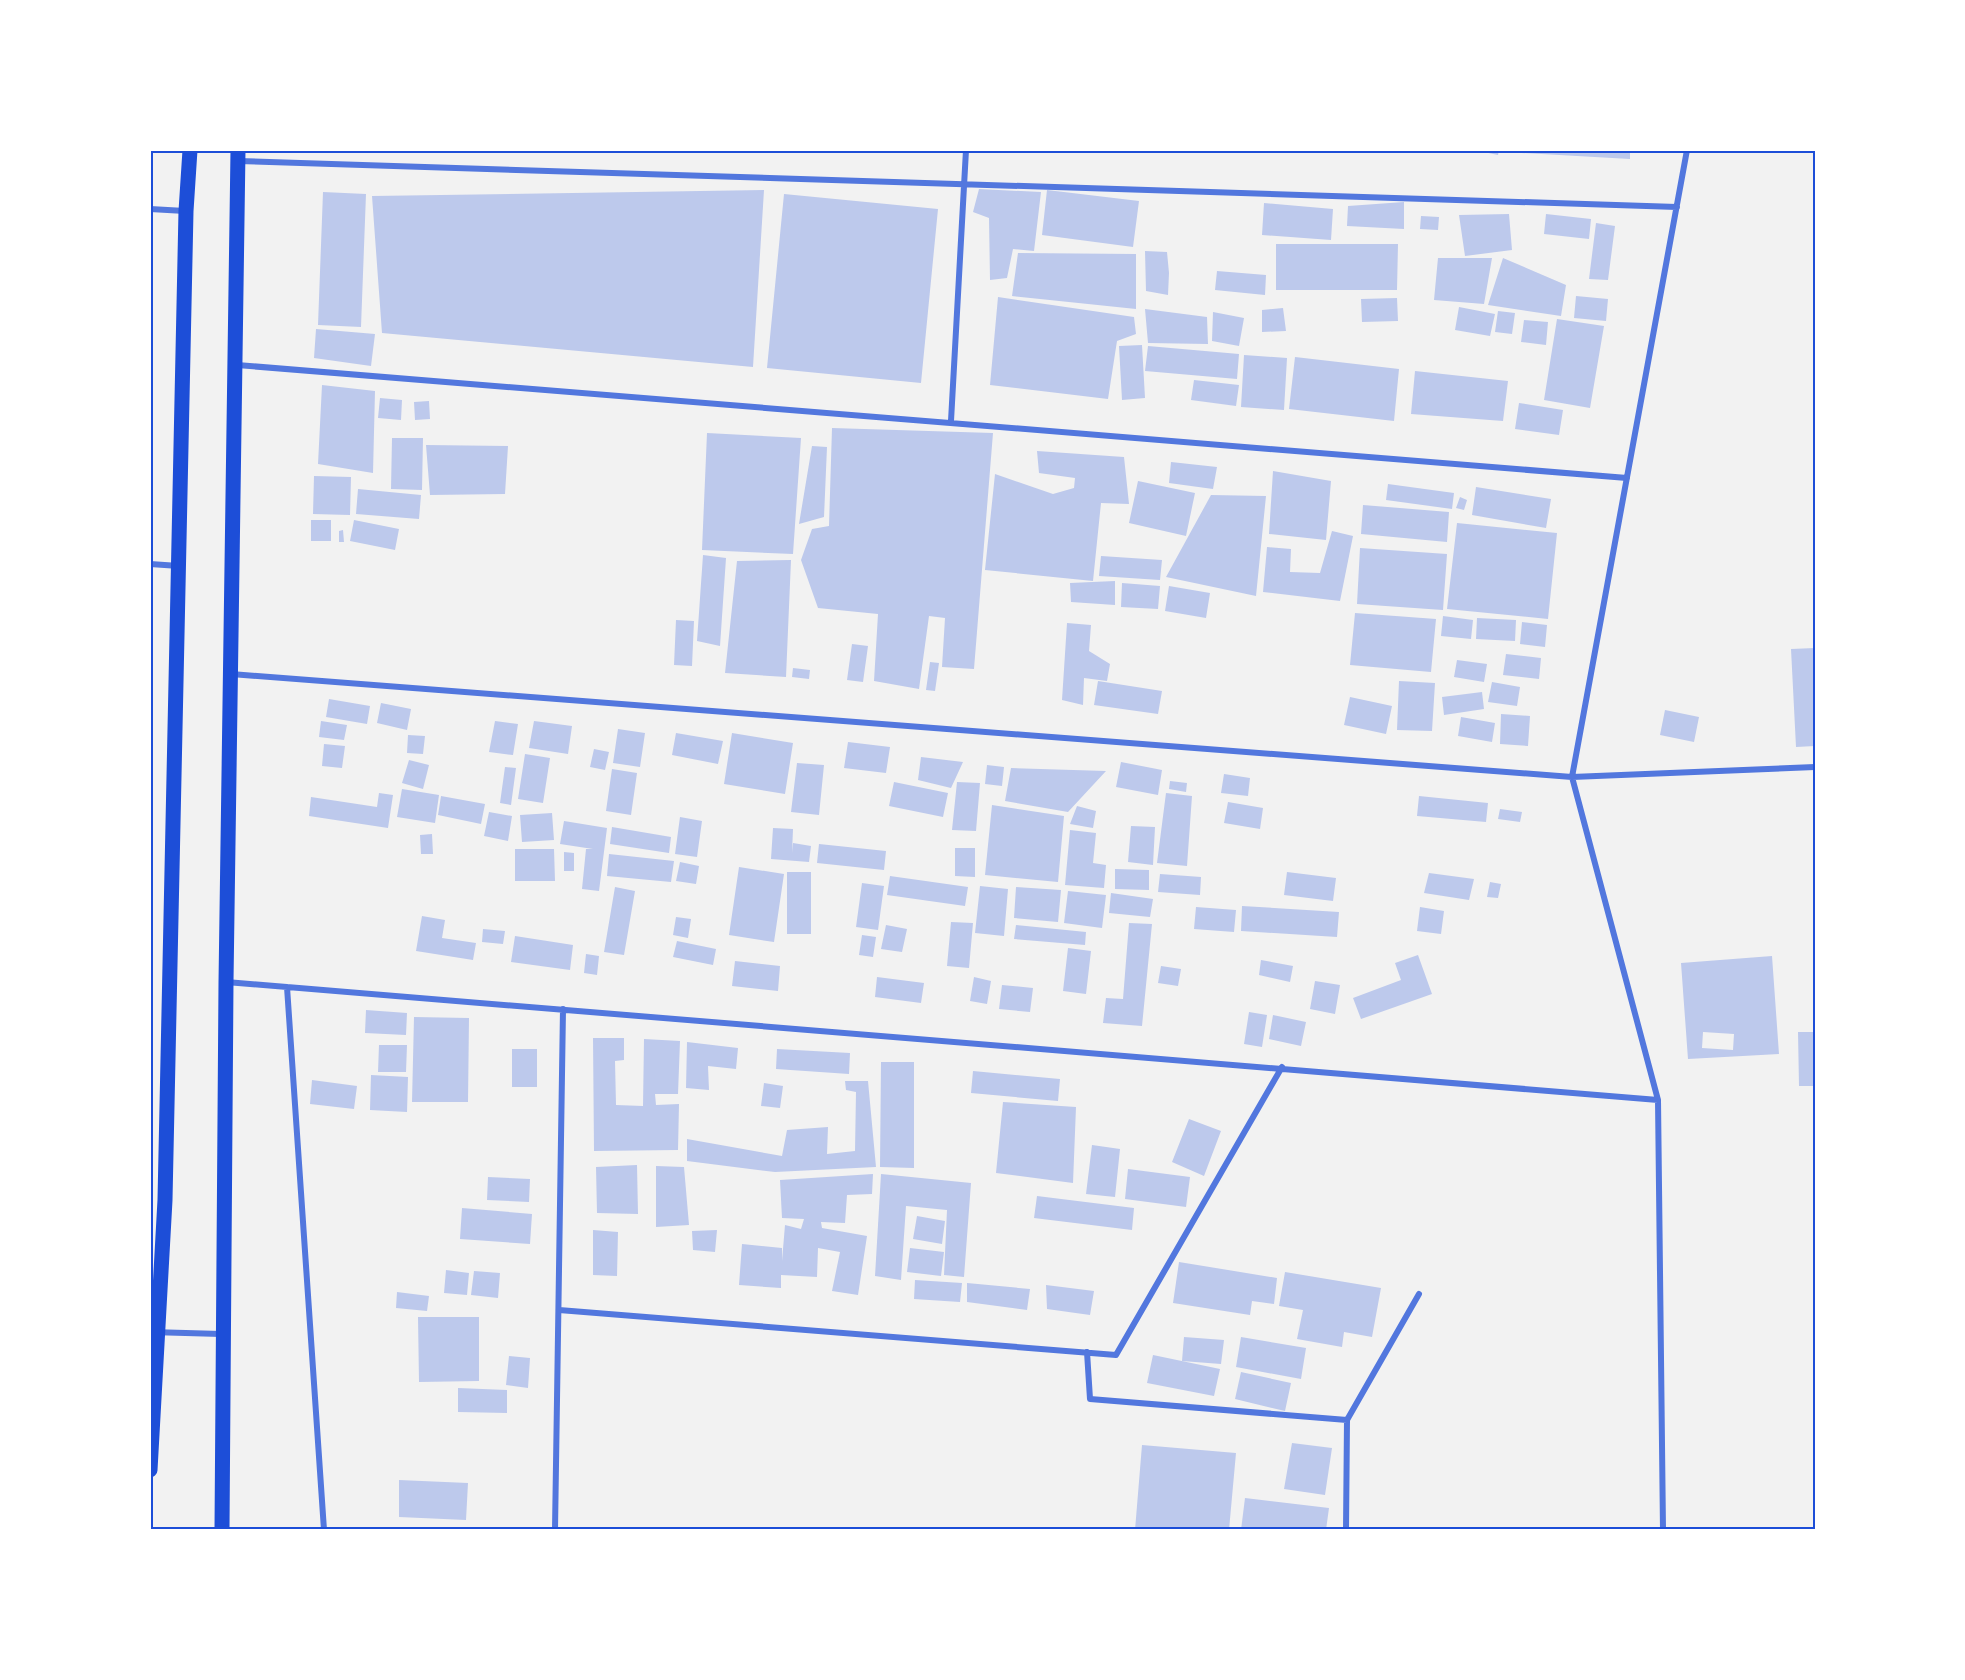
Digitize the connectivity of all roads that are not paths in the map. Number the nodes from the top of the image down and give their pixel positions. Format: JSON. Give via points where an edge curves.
{"nodes":[{"id":1,"x":190,"y":150,"type":"edge"},
{"id":2,"x":966,"y":150,"type":"edge"},
{"id":3,"x":1687,"y":150,"type":"edge"},
{"id":4,"x":238,"y":155,"type":"edge"},
{"id":5,"x":964,"y":183,"type":"junction"},
{"id":6,"x":1677,"y":207,"type":"junction"},
{"id":7,"x":150,"y":209,"type":"edge"},
{"id":8,"x":186,"y":211,"type":"junction"},
{"id":9,"x":235,"y":365,"type":"junction"},
{"id":10,"x":951,"y":421,"type":"junction"},
{"id":11,"x":1627,"y":478,"type":"junction"},
{"id":12,"x":150,"y":564,"type":"edge"},
{"id":13,"x":179,"y":566,"type":"junction"},
{"id":14,"x":231,"y":674,"type":"junction"},
{"id":15,"x":1815,"y":767,"type":"edge"},
{"id":16,"x":1572,"y":777,"type":"junction"},
{"id":17,"x":226,"y":982,"type":"junction"},
{"id":18,"x":287,"y":987,"type":"junction"},
{"id":19,"x":564,"y":1010,"type":"junction"},
{"id":20,"x":1282,"y":1067,"type":"junction"},
{"id":21,"x":1658,"y":1100,"type":"junction"},
{"id":22,"x":1419,"y":1294,"type":"dead end"},
{"id":23,"x":559,"y":1310,"type":"junction"},
{"id":24,"x":153,"y":1332,"type":"edge"},
{"id":25,"x":222,"y":1334,"type":"junction"},
{"id":26,"x":1087,"y":1352,"type":"junction"},
{"id":27,"x":1347,"y":1420,"type":"junction"},
{"id":28,"x":150,"y":1470,"type":"edge"},
{"id":29,"x":222,"y":1530,"type":"edge"},
{"id":30,"x":324,"y":1530,"type":"edge"},
{"id":31,"x":555,"y":1530,"type":"edge"},
{"id":32,"x":1346,"y":1530,"type":"edge"},
{"id":33,"x":1663,"y":1530,"type":"edge"}],
"edges":[{"from":1,"to":8,"type":"main road"},
{"from":2,"to":5,"type":"street"},
{"from":3,"to":6,"type":"street"},
{"from":4,"to":5,"type":"street"},
{"from":4,"to":9,"type":"main road"},
{"from":5,"to":6,"type":"street"},
{"from":5,"to":10,"type":"street"},
{"from":6,"to":11,"type":"street"},
{"from":7,"to":8,"type":"street"},
{"from":8,"to":13,"type":"main road"},
{"from":9,"to":10,"type":"street"},
{"from":9,"to":14,"type":"main road"},
{"from":10,"to":11,"type":"street"},
{"from":11,"to":16,"type":"street"},
{"from":12,"to":13,"type":"street"},
{"from":13,"to":24,"type":"main road","via":[[165,1200]]},
{"from":14,"to":16,"type":"street"},
{"from":14,"to":17,"type":"main road"},
{"from":15,"to":16,"type":"street"},
{"from":16,"to":21,"type":"street"},
{"from":17,"to":18,"type":"street"},
{"from":17,"to":25,"type":"main road"},
{"from":18,"to":19,"type":"street"},
{"from":18,"to":30,"type":"street"},
{"from":19,"to":20,"type":"street"},
{"from":19,"to":23,"type":"street"},
{"from":20,"to":21,"type":"street"},
{"from":20,"to":26,"type":"street","via":[[1116,1355]]},
{"from":21,"to":33,"type":"street"},
{"from":22,"to":27,"type":"street"},
{"from":23,"to":26,"type":"street"},
{"from":23,"to":31,"type":"street"},
{"from":24,"to":25,"type":"street"},
{"from":24,"to":28,"type":"main road"},
{"from":25,"to":29,"type":"main road"},
{"from":26,"to":27,"type":"street","via":[[1090,1399]]},
{"from":27,"to":32,"type":"street"}]}
